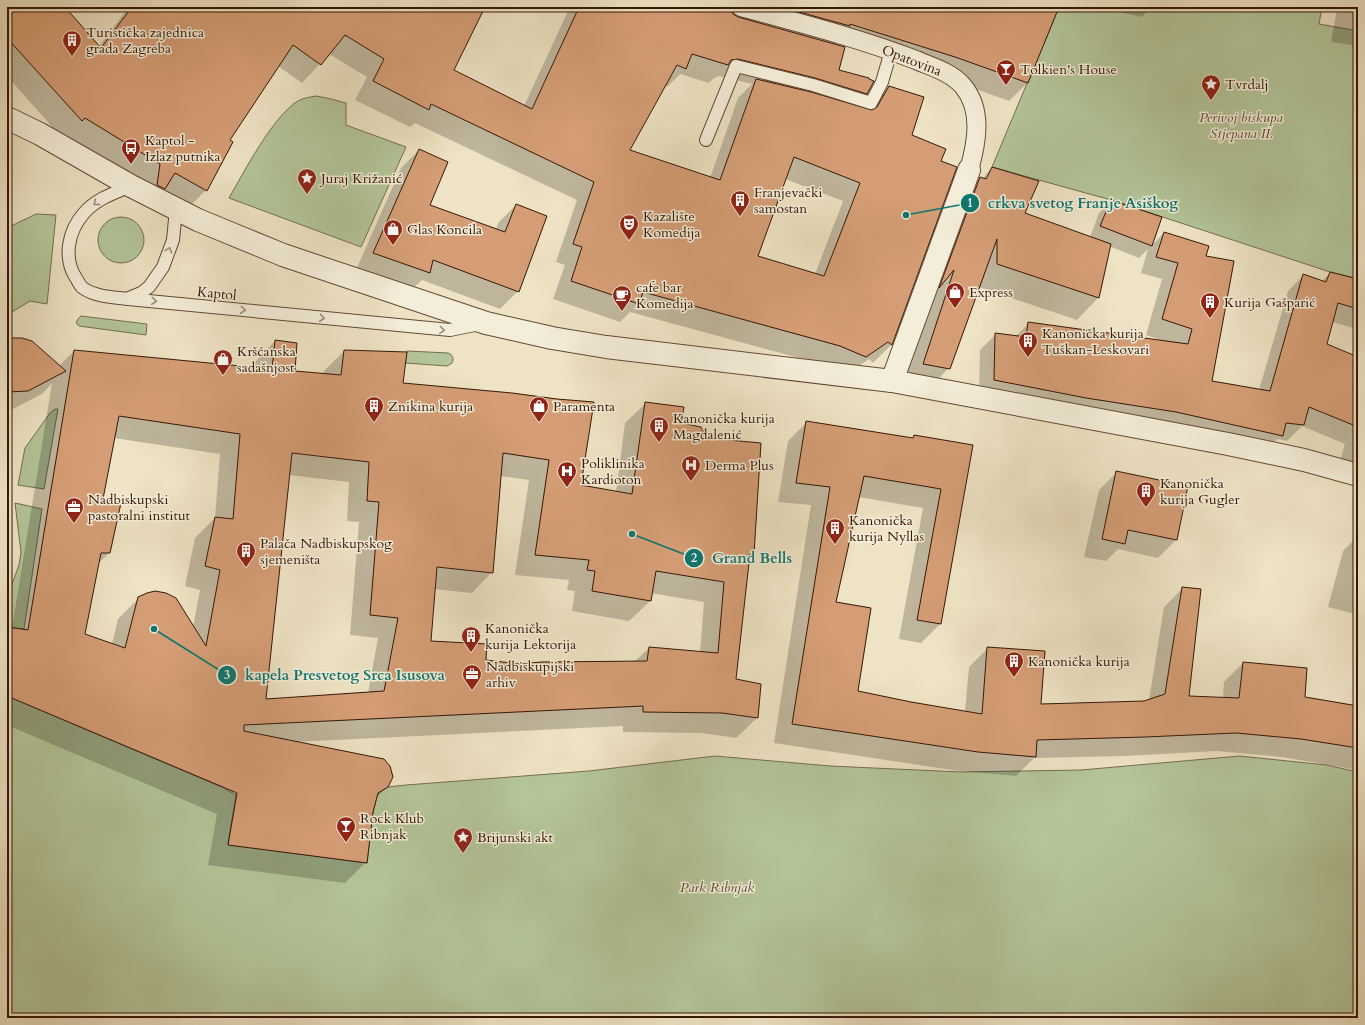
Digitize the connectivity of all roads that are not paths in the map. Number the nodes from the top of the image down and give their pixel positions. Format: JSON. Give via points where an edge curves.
{"nodes":[{"id":1,"x":742,"y":7,"type":"edge"},
{"id":2,"x":891,"y":51,"type":"junction"},
{"id":3,"x":7,"y":118,"type":"edge"},
{"id":4,"x":706,"y":140,"type":"dead end"},
{"id":5,"x":969,"y":170,"type":"joint"},
{"id":6,"x":131,"y":186,"type":"junction"},
{"id":7,"x":176,"y":209,"type":"junction"},
{"id":8,"x":128,"y":299,"type":"junction"},
{"id":9,"x":486,"y":323,"type":"junction"},
{"id":10,"x":892,"y":381,"type":"junction"},
{"id":11,"x":1358,"y":475,"type":"edge"}],
"edges":[{"from":1,"to":2,"type":"street","name":"Opatovina"},
{"from":2,"to":4,"type":"lane","via":[[882,82],[871,103],[813,85],[736,66]]},
{"from":2,"to":5,"type":"street","name":"Opatovina","via":[[948,73],[963,86],[977,118],[974,152]]},
{"from":3,"to":6,"type":"street"},
{"from":5,"to":10,"type":"street","name":"Opatovina"},
{"from":6,"to":7,"type":"street"},
{"from":6,"to":8,"type":"lane","name":"Kaptol","one_way":true,"via":[[100,199],[83,214],[73,232],[68,250],[71,270],[82,288],[95,294]]},
{"from":8,"to":7,"type":"lane","one_way":true,"via":[[149,287],[163,268],[173,240]]},
{"from":7,"to":9,"type":"street","via":[[283,254]]},
{"from":8,"to":9,"type":"lane","name":"Kaptol","one_way":true,"via":[[450,330]]},
{"from":9,"to":10,"type":"street","via":[[606,347]]},
{"from":10,"to":11,"type":"street","via":[[1228,444],[1304,460]]}]}
